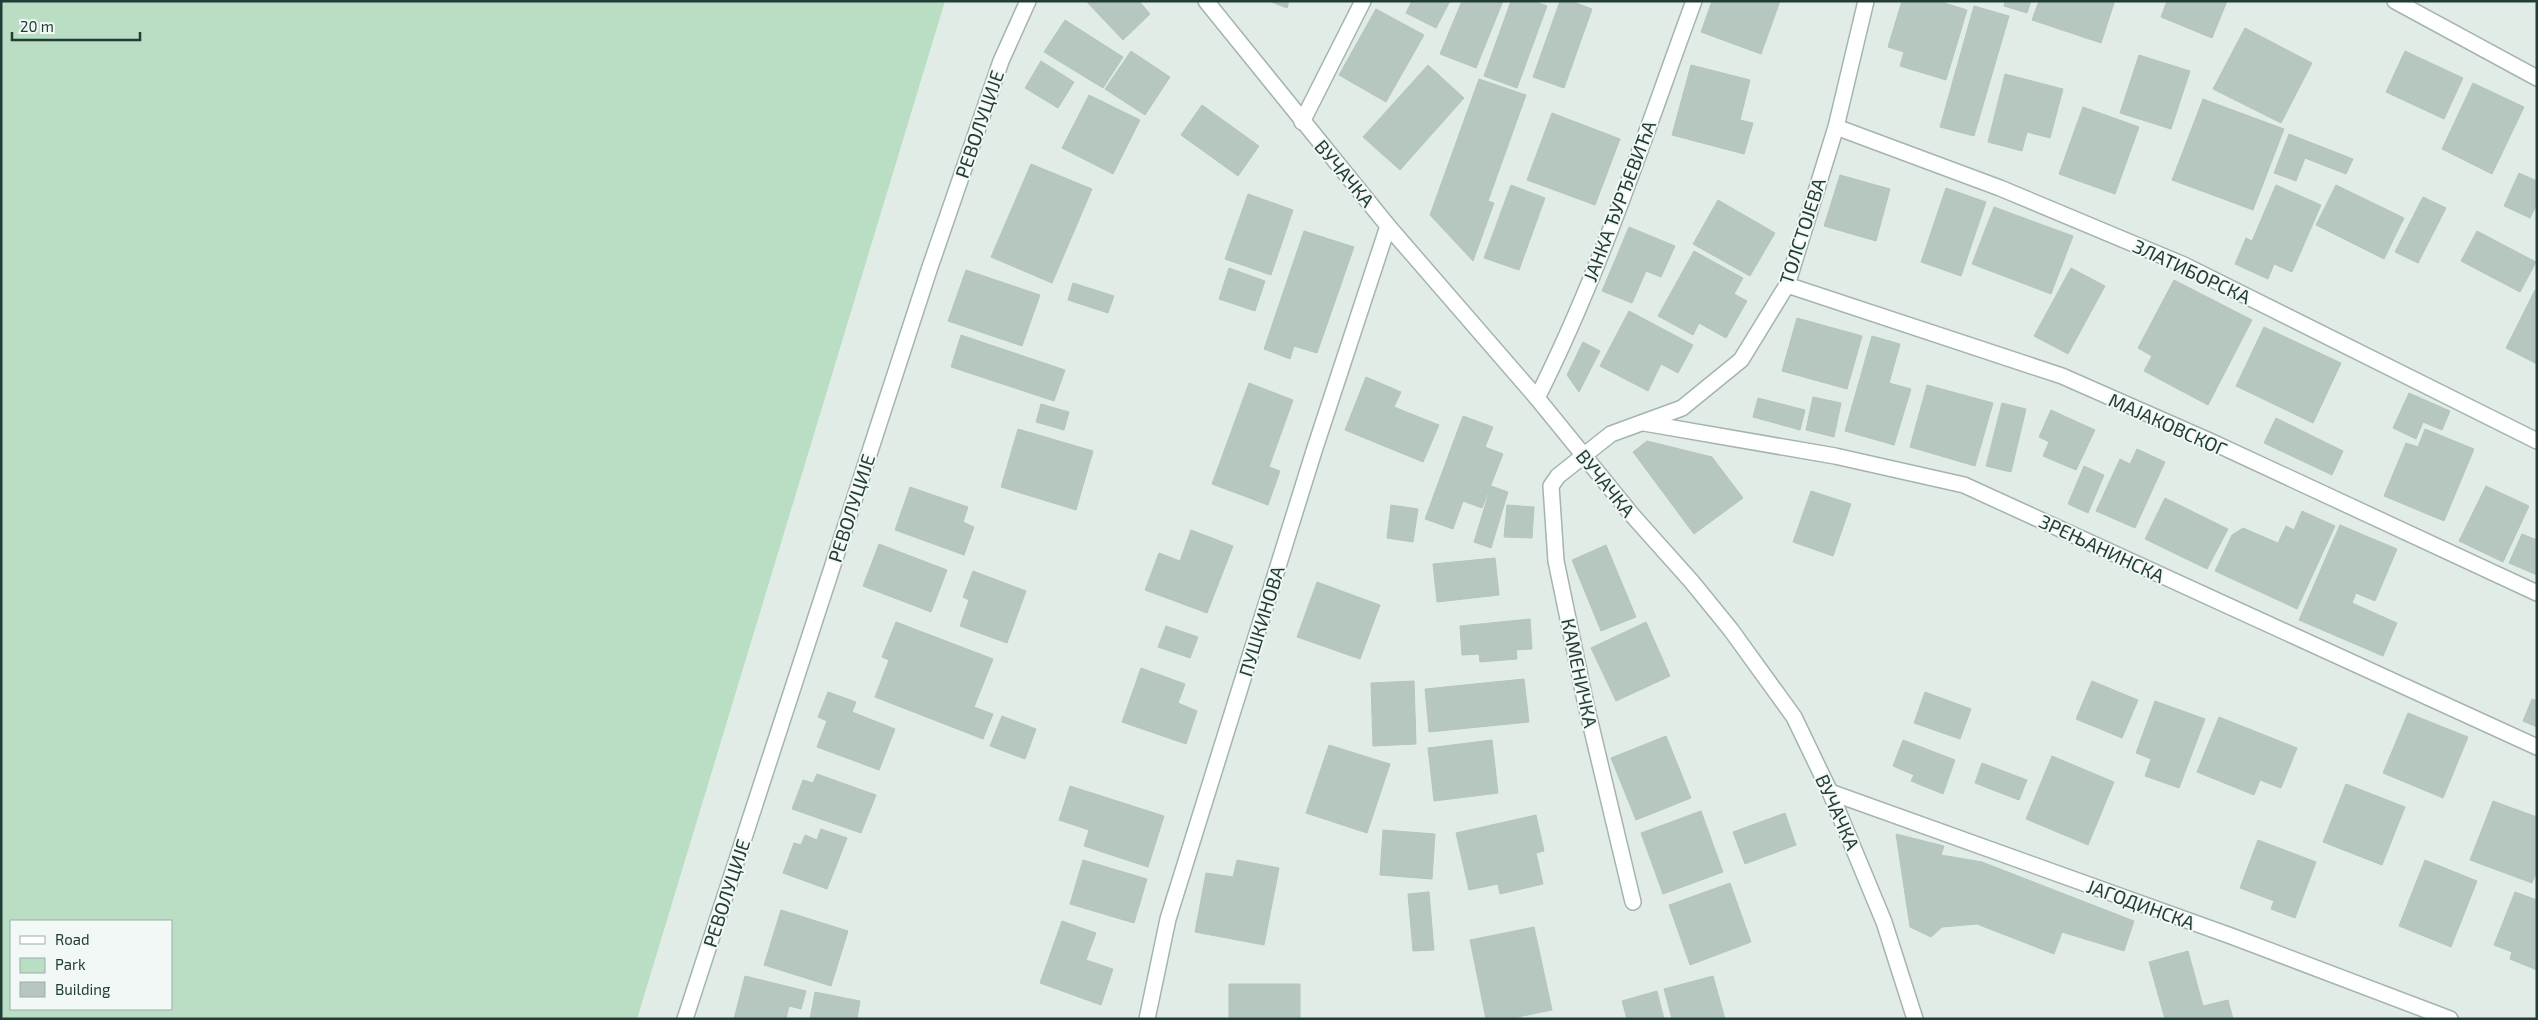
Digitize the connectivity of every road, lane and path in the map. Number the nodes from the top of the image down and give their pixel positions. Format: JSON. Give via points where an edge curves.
{"nodes":[{"id":1,"x":1028,"y":1,"type":"edge"},
{"id":2,"x":1206,"y":1,"type":"edge"},
{"id":3,"x":1363,"y":1,"type":"edge"},
{"id":4,"x":1694,"y":1,"type":"edge"},
{"id":5,"x":1866,"y":1,"type":"edge"},
{"id":6,"x":2395,"y":1,"type":"edge"},
{"id":7,"x":2537,"y":78,"type":"edge"},
{"id":8,"x":1302,"y":122,"type":"junction"},
{"id":9,"x":1836,"y":128,"type":"junction"},
{"id":10,"x":1388,"y":226,"type":"junction"},
{"id":11,"x":1787,"y":285,"type":"junction"},
{"id":12,"x":1537,"y":398,"type":"junction"},
{"id":13,"x":1643,"y":423,"type":"junction"},
{"id":14,"x":2537,"y":441,"type":"edge"},
{"id":15,"x":1584,"y":455,"type":"junction"},
{"id":16,"x":2537,"y":593,"type":"edge"},
{"id":17,"x":2537,"y":747,"type":"edge"},
{"id":18,"x":1830,"y":792,"type":"junction"},
{"id":19,"x":1633,"y":902,"type":"dead end"},
{"id":20,"x":685,"y":1019,"type":"edge"},
{"id":21,"x":1147,"y":1019,"type":"edge"},
{"id":22,"x":1915,"y":1019,"type":"edge"},
{"id":23,"x":2450,"y":1019,"type":"edge"}],
"edges":[{"from":1,"to":20,"type":"street","name":"РЕВОЛУЦИЈЕ","via":[[1001,61],[929,270]]},
{"from":2,"to":8,"type":"street","name":"ВУЧАЧКА"},
{"from":3,"to":8,"type":"street"},
{"from":4,"to":12,"type":"street","name":"ЈАНКА ЂУРЂЕВИЋА","via":[[1615,214],[1558,355]]},
{"from":5,"to":9,"type":"street","name":"ТОЛСТОЈЕВА"},
{"from":6,"to":7,"type":"street"},
{"from":8,"to":10,"type":"street","name":"ВУЧАЧКА"},
{"from":9,"to":11,"type":"street","name":"ТОЛСТОЈЕВА"},
{"from":9,"to":14,"type":"street","name":"ЗЛАТИБОРСКА","via":[[2000,188],[2184,264]]},
{"from":10,"to":12,"type":"street","name":"ВУЧАЧКА"},
{"from":10,"to":21,"type":"street","name":"ПУШКИНОВА","via":[[1168,918]]},
{"from":11,"to":13,"type":"street","name":"ТОЛСТОЈЕВА","via":[[1741,360],[1682,408]]},
{"from":11,"to":16,"type":"street","name":"МАЈАКОВСКОГ","via":[[2062,376]]},
{"from":12,"to":15,"type":"street","name":"ВУЧАЧКА"},
{"from":13,"to":15,"type":"street","name":"ТОЛСТОЈЕВА","via":[[1611,434]]},
{"from":13,"to":17,"type":"street","name":"ЗРЕЊАНИНСКА","via":[[1834,456],[1964,485]]},
{"from":15,"to":18,"type":"street","name":"ВУЧАЧКА","via":[[1731,630],[1794,717]]},
{"from":15,"to":19,"type":"street","name":"КАМЕНИЧКА","via":[[1551,486],[1556,561]]},
{"from":18,"to":22,"type":"street","name":"ВУЧАЧКА","via":[[1884,922]]},
{"from":18,"to":23,"type":"street","name":"ЈАГОДИНСКА","via":[[2231,936]]}]}
